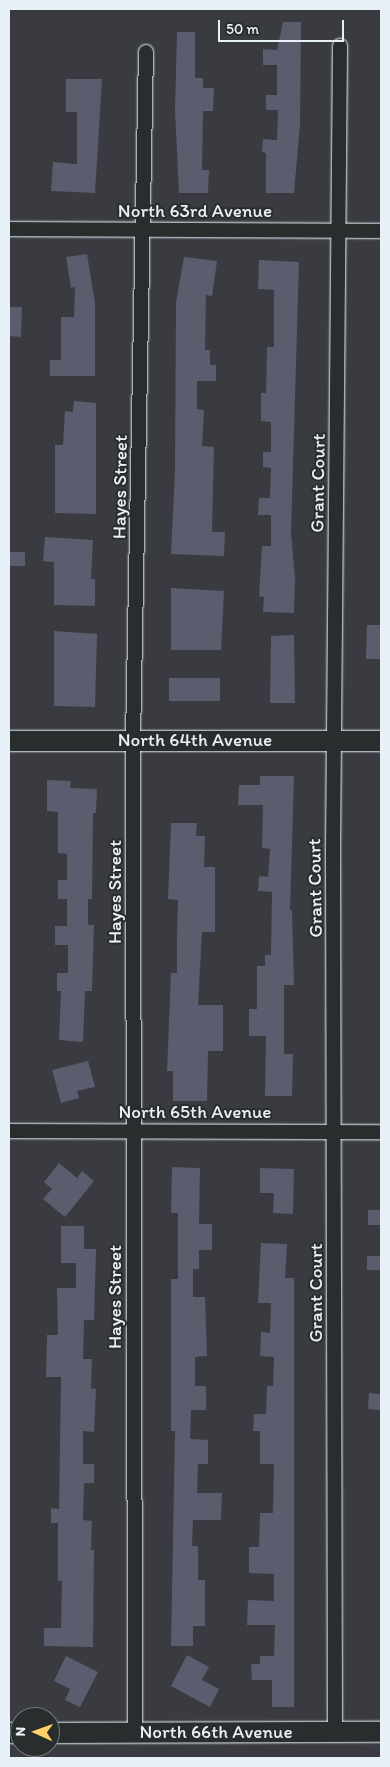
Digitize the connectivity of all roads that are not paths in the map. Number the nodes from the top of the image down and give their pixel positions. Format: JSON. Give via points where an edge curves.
{"nodes":[{"id":1,"x":340,"y":46,"type":"dead end"},
{"id":2,"x":146,"y":52,"type":"dead end"},
{"id":3,"x":9,"y":229,"type":"edge"},
{"id":4,"x":144,"y":230,"type":"junction"},
{"id":5,"x":341,"y":231,"type":"junction"},
{"id":6,"x":381,"y":231,"type":"edge"},
{"id":7,"x":133,"y":740,"type":"junction"},
{"id":8,"x":334,"y":740,"type":"junction"},
{"id":9,"x":9,"y":741,"type":"edge"},
{"id":10,"x":381,"y":741,"type":"edge"},
{"id":11,"x":9,"y":1131,"type":"edge"},
{"id":12,"x":133,"y":1131,"type":"junction"},
{"id":13,"x":335,"y":1132,"type":"junction"},
{"id":14,"x":381,"y":1132,"type":"edge"},
{"id":15,"x":335,"y":1731,"type":"junction"},
{"id":16,"x":135,"y":1732,"type":"junction"},
{"id":17,"x":381,"y":1732,"type":"edge"},
{"id":18,"x":60,"y":1733,"type":"edge"}],
"edges":[{"from":1,"to":5,"type":"street","name":"Grant Court"},
{"from":2,"to":4,"type":"street","name":"Hayes Street"},
{"from":3,"to":4,"type":"street","name":"North 63rd Avenue"},
{"from":4,"to":5,"type":"street","name":"North 63rd Avenue"},
{"from":4,"to":7,"type":"street","name":"Hayes Street"},
{"from":5,"to":6,"type":"street","name":"North 63rd Avenue"},
{"from":5,"to":8,"type":"street","name":"Grant Court"},
{"from":7,"to":8,"type":"street","name":"North 64th Avenue"},
{"from":7,"to":9,"type":"street","name":"North 64th Avenue"},
{"from":7,"to":12,"type":"street","name":"Hayes Street"},
{"from":8,"to":10,"type":"street","name":"North 64th Avenue"},
{"from":8,"to":13,"type":"street","name":"Grant Court"},
{"from":11,"to":12,"type":"street","name":"North 65th Avenue"},
{"from":12,"to":13,"type":"street","name":"North 65th Avenue"},
{"from":12,"to":16,"type":"street","name":"Hayes Street"},
{"from":13,"to":14,"type":"street","name":"North 65th Avenue"},
{"from":13,"to":15,"type":"street","name":"Grant Court"},
{"from":15,"to":16,"type":"street","name":"North 66th Avenue"},
{"from":15,"to":17,"type":"street","name":"North 66th Avenue"},
{"from":16,"to":18,"type":"street","name":"North 66th Avenue"}]}
